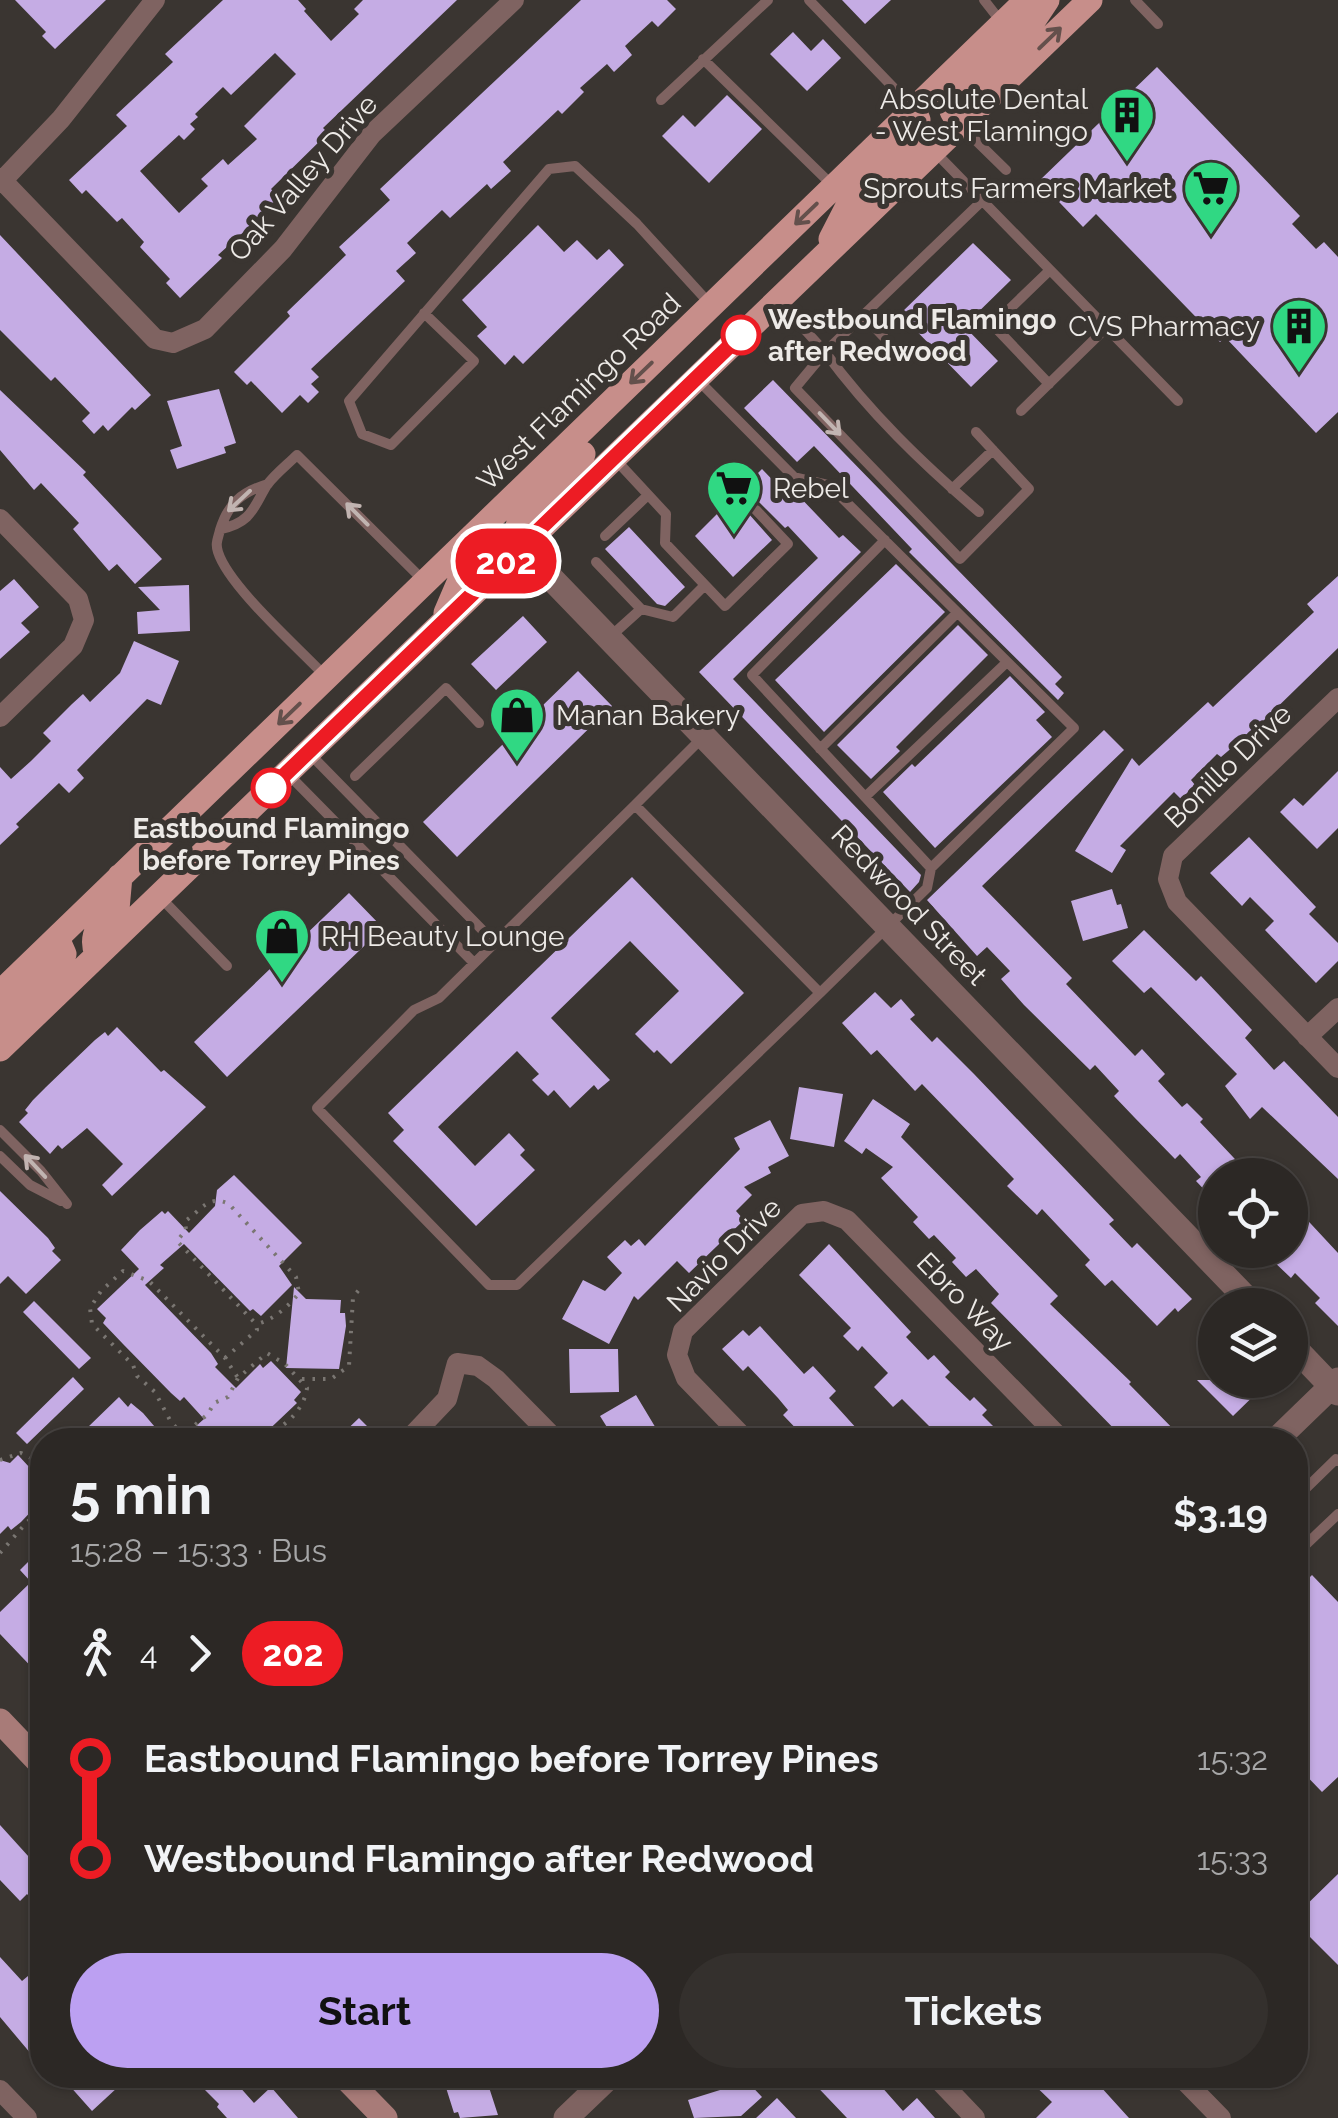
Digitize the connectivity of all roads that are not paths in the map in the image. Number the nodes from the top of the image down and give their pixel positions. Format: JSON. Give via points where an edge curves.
{"nodes":[{"id":1,"x":156,"y":0,"type":"edge"},
{"id":2,"x":514,"y":0,"type":"edge"},
{"id":3,"x":768,"y":0,"type":"edge"},
{"id":4,"x":808,"y":0,"type":"edge"},
{"id":5,"x":984,"y":0,"type":"edge"},
{"id":6,"x":1027,"y":0,"type":"edge"},
{"id":7,"x":1046,"y":0,"type":"edge"},
{"id":8,"x":1090,"y":0,"type":"edge"},
{"id":9,"x":1135,"y":0,"type":"edge"},
{"id":10,"x":1003,"y":24,"type":"junction"},
{"id":11,"x":1158,"y":24,"type":"dead end"},
{"id":12,"x":703,"y":59,"type":"junction"},
{"id":13,"x":661,"y":100,"type":"dead end"},
{"id":14,"x":914,"y":110,"type":"junction"},
{"id":15,"x":960,"y":124,"type":"junction"},
{"id":16,"x":934,"y":150,"type":"junction"},
{"id":17,"x":1006,"y":170,"type":"dead end"},
{"id":18,"x":1,"y":181,"type":"edge"},
{"id":19,"x":834,"y":187,"type":"junction"},
{"id":20,"x":983,"y":200,"type":"junction"},
{"id":21,"x":822,"y":257,"type":"junction"},
{"id":22,"x":1050,"y":270,"type":"junction"},
{"id":23,"x":778,"y":299,"type":"junction"},
{"id":24,"x":711,"y":305,"type":"junction"},
{"id":25,"x":424,"y":314,"type":"junction"},
{"id":26,"x":863,"y":315,"type":"junction"},
{"id":27,"x":1106,"y":328,"type":"junction"},
{"id":28,"x":741,"y":335,"type":"junction"},
{"id":29,"x":883,"y":336,"type":"dead end"},
{"id":30,"x":825,"y":352,"type":"junction"},
{"id":31,"x":696,"y":378,"type":"junction"},
{"id":32,"x":1049,"y":384,"type":"junction"},
{"id":33,"x":676,"y":397,"type":"junction"},
{"id":34,"x":1178,"y":401,"type":"dead end"},
{"id":35,"x":606,"y":408,"type":"junction"},
{"id":36,"x":1022,"y":411,"type":"dead end"},
{"id":37,"x":976,"y":432,"type":"dead end"},
{"id":38,"x":993,"y":450,"type":"junction"},
{"id":39,"x":613,"y":458,"type":"junction"},
{"id":40,"x":952,"y":488,"type":"junction"},
{"id":41,"x":648,"y":495,"type":"junction"},
{"id":42,"x":756,"y":510,"type":"dead end"},
{"id":43,"x":979,"y":512,"type":"dead end"},
{"id":44,"x":0,"y":520,"type":"edge"},
{"id":45,"x":483,"y":528,"type":"junction"},
{"id":46,"x":605,"y":536,"type":"dead end"},
{"id":47,"x":885,"y":540,"type":"junction"},
{"id":48,"x":521,"y":547,"type":"junction"},
{"id":49,"x":596,"y":562,"type":"dead end"},
{"id":50,"x":426,"y":582,"type":"junction"},
{"id":51,"x":705,"y":584,"type":"junction"},
{"id":52,"x":641,"y":609,"type":"junction"},
{"id":53,"x":957,"y":612,"type":"junction"},
{"id":54,"x":442,"y":622,"type":"junction"},
{"id":55,"x":609,"y":638,"type":"junction"},
{"id":56,"x":359,"y":646,"type":"junction"},
{"id":57,"x":406,"y":657,"type":"junction"},
{"id":58,"x":1007,"y":662,"type":"junction"},
{"id":59,"x":326,"y":678,"type":"junction"},
{"id":60,"x":1338,"y":698,"type":"edge"},
{"id":61,"x":0,"y":717,"type":"edge"},
{"id":62,"x":480,"y":723,"type":"dead end"},
{"id":63,"x":704,"y":736,"type":"junction"},
{"id":64,"x":820,"y":749,"type":"junction"},
{"id":65,"x":308,"y":751,"type":"junction"},
{"id":66,"x":287,"y":772,"type":"junction"},
{"id":67,"x":356,"y":776,"type":"dead end"},
{"id":68,"x":865,"y":797,"type":"junction"},
{"id":69,"x":635,"y":805,"type":"junction"},
{"id":70,"x":931,"y":868,"type":"junction"},
{"id":71,"x":120,"y":876,"type":"junction"},
{"id":72,"x":159,"y":896,"type":"junction"},
{"id":73,"x":888,"y":926,"type":"junction"},
{"id":74,"x":57,"y":938,"type":"junction"},
{"id":75,"x":495,"y":943,"type":"junction"},
{"id":76,"x":98,"y":955,"type":"junction"},
{"id":77,"x":474,"y":963,"type":"junction"},
{"id":78,"x":227,"y":966,"type":"dead end"},
{"id":79,"x":0,"y":993,"type":"edge"},
{"id":80,"x":820,"y":993,"type":"junction"},
{"id":81,"x":1338,"y":1008,"type":"edge"},
{"id":82,"x":0,"y":1022,"type":"edge"},
{"id":83,"x":1308,"y":1037,"type":"junction"},
{"id":84,"x":0,"y":1048,"type":"edge"},
{"id":85,"x":1338,"y":1068,"type":"edge"},
{"id":86,"x":0,"y":1130,"type":"edge"},
{"id":87,"x":0,"y":1156,"type":"edge"},
{"id":88,"x":824,"y":1211,"type":"joint"},
{"id":89,"x":1237,"y":1288,"type":"edge"},
{"id":90,"x":1308,"y":1360,"type":"edge"},
{"id":91,"x":1336,"y":1386,"type":"edge"},
{"id":92,"x":419,"y":1428,"type":"edge"},
{"id":93,"x":544,"y":1428,"type":"edge"},
{"id":94,"x":734,"y":1428,"type":"edge"},
{"id":95,"x":1050,"y":1428,"type":"edge"},
{"id":96,"x":1289,"y":1428,"type":"edge"},
{"id":97,"x":1338,"y":1460,"type":"edge"},
{"id":98,"x":1308,"y":1486,"type":"edge"},
{"id":99,"x":1338,"y":1514,"type":"edge"},
{"id":100,"x":1308,"y":1543,"type":"edge"},
{"id":101,"x":0,"y":1722,"type":"edge"},
{"id":102,"x":30,"y":1753,"type":"edge"},
{"id":103,"x":356,"y":2088,"type":"edge"},
{"id":104,"x":597,"y":2088,"type":"edge"},
{"id":105,"x":947,"y":2088,"type":"edge"},
{"id":106,"x":1191,"y":2088,"type":"edge"},
{"id":107,"x":0,"y":2090,"type":"edge"},
{"id":108,"x":27,"y":2118,"type":"edge"},
{"id":109,"x":385,"y":2118,"type":"edge"},
{"id":110,"x":566,"y":2118,"type":"edge"},
{"id":111,"x":976,"y":2118,"type":"edge"},
{"id":112,"x":1220,"y":2118,"type":"edge"}],
"edges":[{"from":1,"to":18,"type":"street","via":[[62,119]]},
{"from":2,"to":18,"type":"street","name":"Oak Valley Drive","via":[[372,134],[282,249],[205,328],[173,342],[155,338]]},
{"from":3,"to":12,"type":"lane"},
{"from":4,"to":14,"type":"lane"},
{"from":5,"to":10,"type":"lane"},
{"from":6,"to":10,"type":"main road","name":"West Flamingo Road"},
{"from":7,"to":15,"type":"main road","via":[[1034,22],[957,96],[952,111]]},
{"from":15,"to":8,"type":"main road","one_way":true},
{"from":9,"to":11,"type":"lane"},
{"from":10,"to":14,"type":"main road","name":"West Flamingo Road"},
{"from":12,"to":13,"type":"lane"},
{"from":12,"to":19,"type":"lane"},
{"from":14,"to":19,"type":"main road","name":"West Flamingo Road"},
{"from":14,"to":21,"type":"main road","via":[[918,120],[908,145],[850,202]]},
{"from":15,"to":16,"type":"main road"},
{"from":15,"to":17,"type":"lane"},
{"from":16,"to":20,"type":"lane"},
{"from":16,"to":21,"type":"main road"},
{"from":19,"to":24,"type":"main road","name":"West Flamingo Road","one_way":true},
{"from":20,"to":22,"type":"lane"},
{"from":20,"to":26,"type":"lane"},
{"from":21,"to":23,"type":"main road"},
{"from":22,"to":27,"type":"lane"},
{"from":22,"to":32,"type":"lane","via":[[992,325]]},
{"from":23,"to":28,"type":"main road"},
{"from":23,"to":30,"type":"lane"},
{"from":24,"to":25,"type":"lane","via":[[575,166],[549,170]]},
{"from":24,"to":28,"type":"main road"},
{"from":24,"to":35,"type":"main road","name":"West Flamingo Road","one_way":true},
{"from":25,"to":25,"type":"lane","via":[[349,401],[362,434],[391,445],[474,361]]},
{"from":26,"to":29,"type":"lane"},
{"from":26,"to":30,"type":"lane"},
{"from":27,"to":32,"type":"lane"},
{"from":27,"to":34,"type":"lane"},
{"from":28,"to":31,"type":"main road"},
{"from":30,"to":38,"type":"lane","one_way":true,"via":[[795,388],[960,559],[1029,489]]},
{"from":30,"to":40,"type":"lane","via":[[858,396]]},
{"from":31,"to":33,"type":"main road"},
{"from":31,"to":47,"type":"lane","via":[[794,477],[829,485]]},
{"from":32,"to":36,"type":"lane"},
{"from":33,"to":35,"type":"main road","via":[[631,411]]},
{"from":33,"to":39,"type":"main road"},
{"from":35,"to":45,"type":"main road","name":"West Flamingo Road"},
{"from":35,"to":48,"type":"main road","via":[[586,452],[522,514],[516,532]]},
{"from":37,"to":38,"type":"lane"},
{"from":38,"to":40,"type":"lane"},
{"from":39,"to":41,"type":"lane"},
{"from":39,"to":48,"type":"main road"},
{"from":40,"to":43,"type":"lane"},
{"from":41,"to":46,"type":"lane"},
{"from":41,"to":51,"type":"lane","via":[[666,514],[665,543]]},
{"from":42,"to":51,"type":"lane","via":[[788,544],[725,606]]},
{"from":44,"to":61,"type":"street","via":[[78,599],[84,620],[74,646]]},
{"from":45,"to":50,"type":"main road","name":"West Flamingo Road"},
{"from":45,"to":54,"type":"main road","via":[[484,552],[460,578]]},
{"from":47,"to":53,"type":"lane"},
{"from":47,"to":64,"type":"lane","via":[[752,674]]},
{"from":48,"to":54,"type":"main road"},
{"from":48,"to":55,"type":"street","name":"Redwood Street"},
{"from":49,"to":52,"type":"lane"},
{"from":50,"to":56,"type":"main road","name":"West Flamingo Road"},
{"from":50,"to":59,"type":"lane","one_way":true,"via":[[297,455],[268,484],[249,490],[223,515],[216,546],[226,568]]},
{"from":51,"to":52,"type":"lane","via":[[674,616]]},
{"from":52,"to":55,"type":"lane"},
{"from":53,"to":58,"type":"lane"},
{"from":53,"to":64,"type":"lane"},
{"from":54,"to":57,"type":"main road"},
{"from":55,"to":63,"type":"street","name":"Redwood Street"},
{"from":56,"to":57,"type":"main road"},
{"from":56,"to":59,"type":"main road","name":"West Flamingo Road"},
{"from":57,"to":65,"type":"main road"},
{"from":58,"to":68,"type":"lane"},
{"from":58,"to":70,"type":"lane","via":[[1074,728]]},
{"from":59,"to":71,"type":"main road","name":"West Flamingo Road","one_way":true},
{"from":60,"to":83,"type":"street","name":"Bonillo Drive","via":[[1173,856],[1168,880],[1177,902]]},
{"from":62,"to":67,"type":"lane","via":[[446,688]]},
{"from":63,"to":69,"type":"lane"},
{"from":63,"to":73,"type":"street","name":"Redwood Street"},
{"from":64,"to":68,"type":"lane"},
{"from":65,"to":66,"type":"main road"},
{"from":65,"to":75,"type":"lane"},
{"from":66,"to":72,"type":"main road"},
{"from":66,"to":77,"type":"lane"},
{"from":68,"to":70,"type":"lane"},
{"from":69,"to":75,"type":"lane"},
{"from":69,"to":80,"type":"lane"},
{"from":70,"to":73,"type":"lane","via":[[927,888]]},
{"from":71,"to":74,"type":"main road","name":"West Flamingo Road"},
{"from":71,"to":76,"type":"main road","via":[[117,908],[94,936]]},
{"from":72,"to":76,"type":"main road"},
{"from":72,"to":78,"type":"lane"},
{"from":73,"to":80,"type":"lane"},
{"from":73,"to":89,"type":"street","name":"Redwood Street"},
{"from":74,"to":79,"type":"main road","name":"West Flamingo Road"},
{"from":74,"to":82,"type":"main road","via":[[64,954],[59,965]]},
{"from":75,"to":77,"type":"lane"},
{"from":76,"to":84,"type":"main road"},
{"from":77,"to":80,"type":"lane","via":[[439,998],[414,1010],[317,1108],[489,1286],[516,1285]]},
{"from":81,"to":83,"type":"street"},
{"from":83,"to":85,"type":"street"},
{"from":87,"to":86,"type":"lane","one_way":true,"via":[[30,1184],[67,1204]]},
{"from":88,"to":94,"type":"street","name":"Navio Drive","via":[[802,1214],[683,1331],[677,1355],[686,1378]]},
{"from":88,"to":95,"type":"street","name":"Ebro Way","via":[[847,1220]]},
{"from":90,"to":91,"type":"street"},
{"from":91,"to":96,"type":"street"},
{"from":92,"to":93,"type":"street","via":[[447,1399],[457,1363],[478,1366],[496,1379]]},
{"from":97,"to":98,"type":"lane"},
{"from":99,"to":100,"type":"lane"},
{"from":101,"to":102,"type":"main road"},
{"from":103,"to":109,"type":"main road"},
{"from":104,"to":110,"type":"street"},
{"from":105,"to":111,"type":"street"},
{"from":106,"to":112,"type":"street"},
{"from":107,"to":108,"type":"street"}]}
